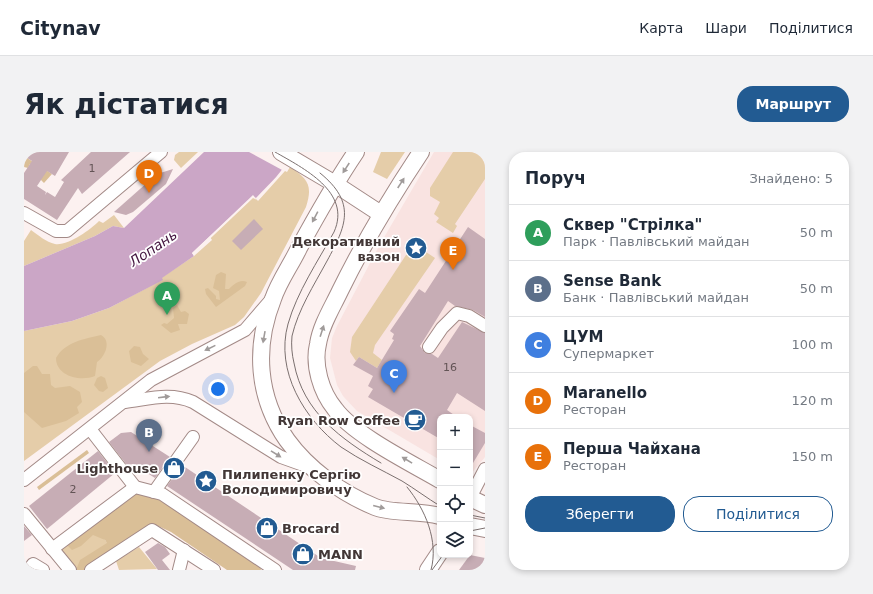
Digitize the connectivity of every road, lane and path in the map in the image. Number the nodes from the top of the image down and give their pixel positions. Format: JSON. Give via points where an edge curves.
{"nodes":[{"id":1,"x":161,"y":152,"type":"edge"},
{"id":2,"x":356,"y":152,"type":"edge"},
{"id":3,"x":421,"y":152,"type":"edge"},
{"id":4,"x":288,"y":155,"type":"edge"},
{"id":5,"x":335,"y":184,"type":"junction"},
{"id":6,"x":24,"y":213,"type":"edge"},
{"id":7,"x":381,"y":214,"type":"junction"},
{"id":8,"x":273,"y":299,"type":"junction"},
{"id":9,"x":485,"y":326,"type":"edge"},
{"id":10,"x":429,"y":347,"type":"dead end"},
{"id":11,"x":125,"y":402,"type":"junction"},
{"id":12,"x":90,"y":429,"type":"junction"},
{"id":13,"x":193,"y":437,"type":"dead end"},
{"id":14,"x":309,"y":467,"type":"junction"},
{"id":15,"x":485,"y":469,"type":"edge"},
{"id":16,"x":437,"y":478,"type":"edge"},
{"id":17,"x":24,"y":480,"type":"edge"},
{"id":18,"x":135,"y":487,"type":"junction"},
{"id":19,"x":154,"y":492,"type":"junction"},
{"id":20,"x":473,"y":492,"type":"edge"},
{"id":21,"x":473,"y":499,"type":"edge"},
{"id":22,"x":485,"y":505,"type":"edge"},
{"id":23,"x":24,"y":514,"type":"edge"},
{"id":24,"x":437,"y":515,"type":"edge"},
{"id":25,"x":473,"y":527,"type":"edge"},
{"id":26,"x":485,"y":529,"type":"edge"},
{"id":27,"x":52,"y":549,"type":"junction"},
{"id":28,"x":184,"y":550,"type":"junction"},
{"id":29,"x":437,"y":556,"type":"edge"},
{"id":30,"x":29,"y":570,"type":"edge"},
{"id":31,"x":42,"y":570,"type":"edge"},
{"id":32,"x":70,"y":570,"type":"edge"},
{"id":33,"x":91,"y":570,"type":"edge"},
{"id":34,"x":179,"y":570,"type":"edge"},
{"id":35,"x":214,"y":570,"type":"edge"},
{"id":36,"x":275,"y":570,"type":"edge"},
{"id":37,"x":428,"y":570,"type":"edge"}],
"edges":[{"from":1,"to":6,"type":"street","via":[[64,232],[56,231]]},
{"from":2,"to":5,"type":"main road","one_way":true},
{"from":7,"to":3,"type":"main road","one_way":true},
{"from":4,"to":5,"type":"main road"},
{"from":5,"to":7,"type":"main road"},
{"from":5,"to":8,"type":"main road","one_way":true},
{"from":16,"to":7,"type":"main road","one_way":true,"via":[[344,419],[328,398],[317,369],[318,344],[325,322],[359,252]]},
{"from":8,"to":11,"type":"street","one_way":true,"via":[[245,330],[171,368],[151,380]]},
{"from":8,"to":14,"type":"main road","one_way":true,"via":[[261,352],[263,388],[275,421]]},
{"from":9,"to":10,"type":"street","via":[[469,316],[457,313],[442,328]]},
{"from":11,"to":12,"type":"street"},
{"from":11,"to":14,"type":"street","one_way":true,"via":[[181,397],[281,458]]},
{"from":12,"to":17,"type":"street"},
{"from":12,"to":18,"type":"street"},
{"from":13,"to":19,"type":"street"},
{"from":14,"to":24,"type":"main road","one_way":true,"via":[[376,507]]},
{"from":15,"to":20,"type":"street"},
{"from":18,"to":19,"type":"street"},
{"from":18,"to":27,"type":"street"},
{"from":19,"to":36,"type":"street","via":[[162,494]]},
{"from":21,"to":22,"type":"main road"},
{"from":23,"to":27,"type":"street"},
{"from":25,"to":26,"type":"main road"},
{"from":27,"to":32,"type":"street"},
{"from":28,"to":33,"type":"street","via":[[152,530]]},
{"from":28,"to":34,"type":"street"},
{"from":28,"to":35,"type":"street"},
{"from":29,"to":37,"type":"main road"},
{"from":30,"to":31,"type":"street","via":[[33,564]]}]}
